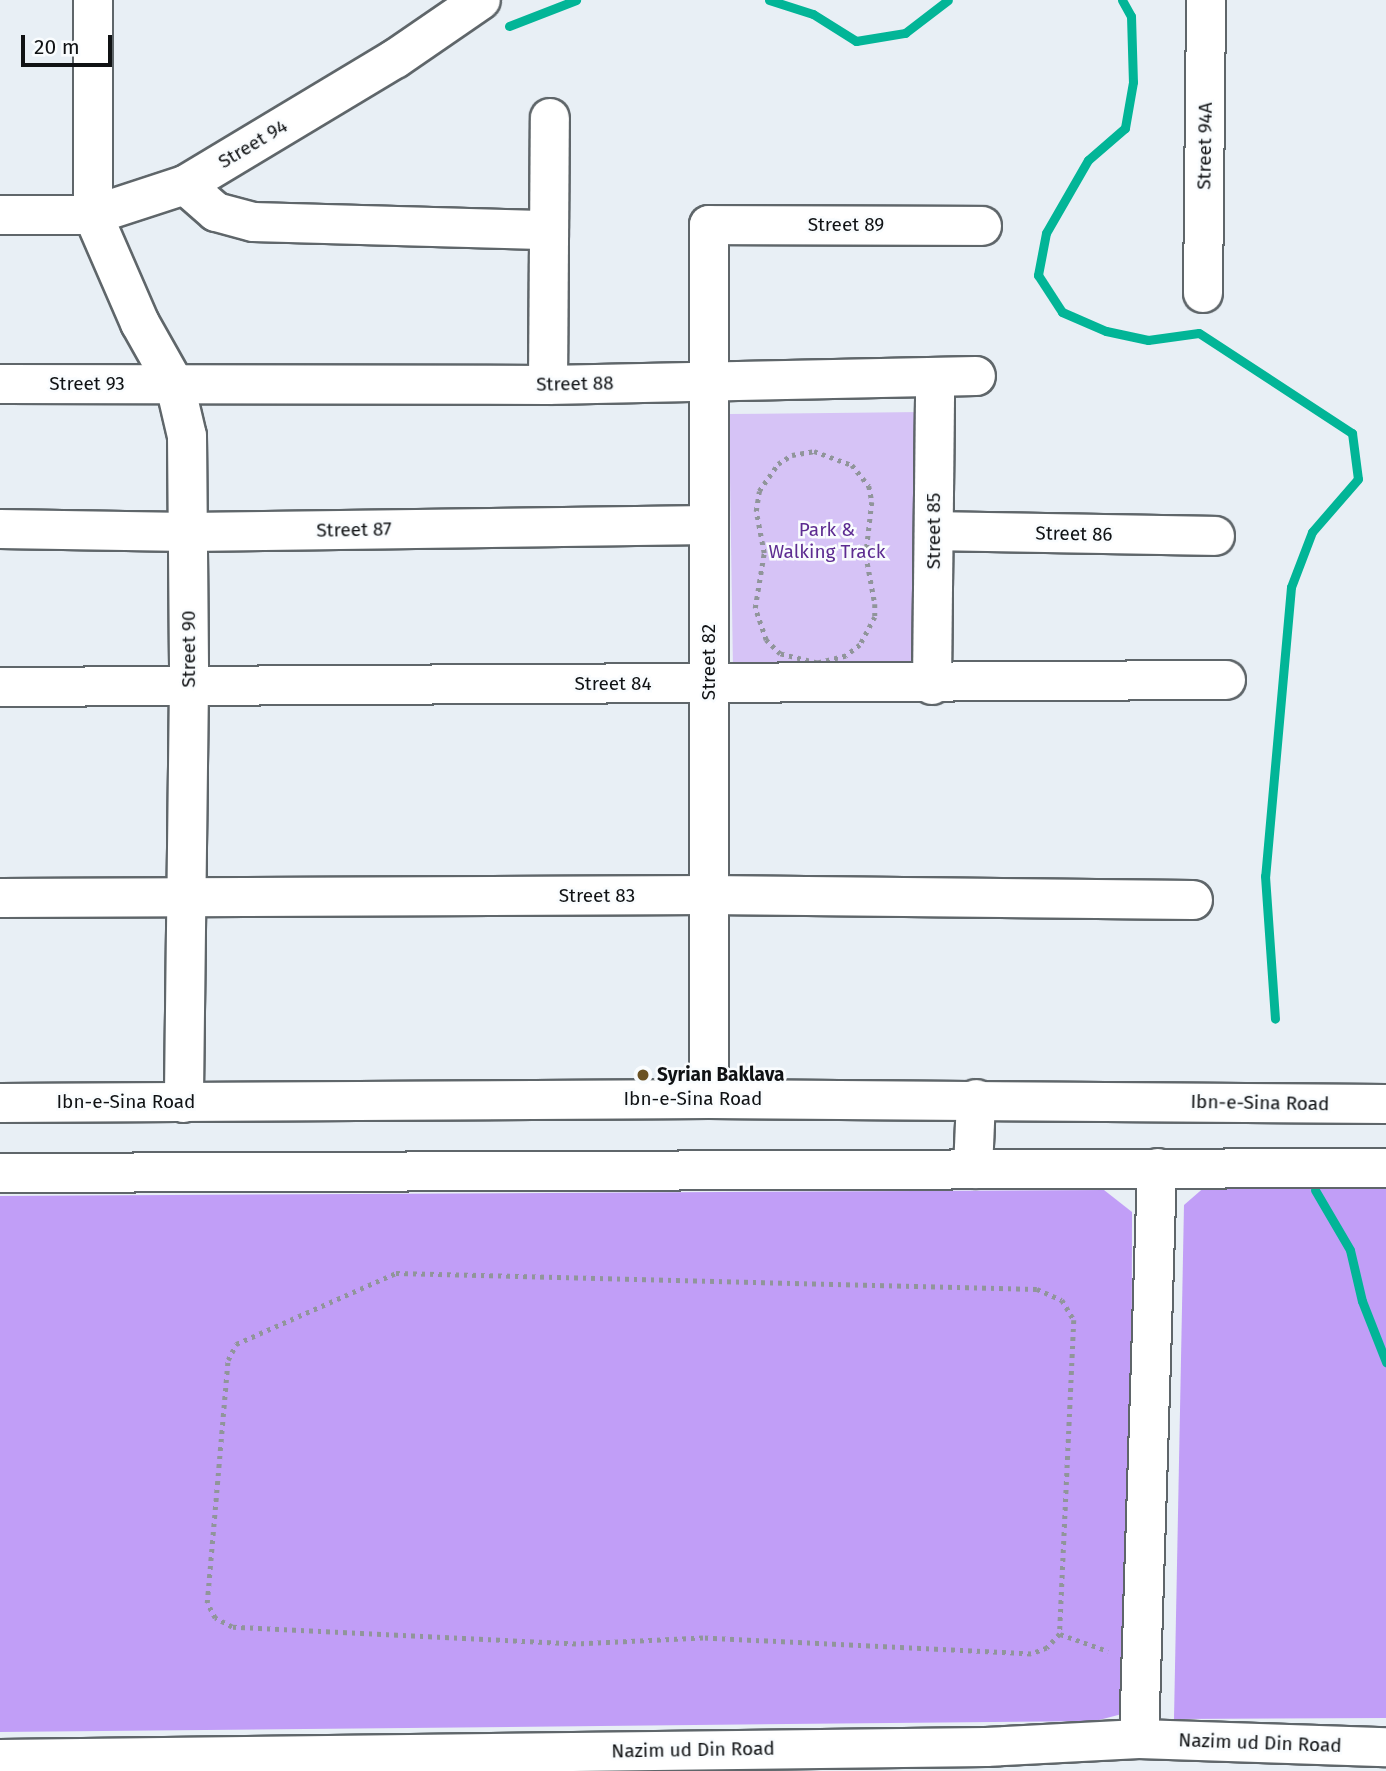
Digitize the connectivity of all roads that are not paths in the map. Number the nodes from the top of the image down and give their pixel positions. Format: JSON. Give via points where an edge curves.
{"nodes":[{"id":1,"x":93,"y":0,"type":"edge"},
{"id":2,"x":481,"y":0,"type":"edge"},
{"id":3,"x":1206,"y":0,"type":"edge"},
{"id":4,"x":550,"y":118,"type":"dead end"},
{"id":5,"x":185,"y":185,"type":"junction"},
{"id":6,"x":0,"y":215,"type":"edge"},
{"id":7,"x":93,"y":215,"type":"junction"},
{"id":8,"x":709,"y":225,"type":"joint"},
{"id":9,"x":982,"y":226,"type":"dead end"},
{"id":10,"x":549,"y":230,"type":"junction"},
{"id":11,"x":1203,"y":293,"type":"dead end"},
{"id":12,"x":976,"y":376,"type":"dead end"},
{"id":13,"x":935,"y":378,"type":"junction"},
{"id":14,"x":708,"y":382,"type":"junction"},
{"id":15,"x":0,"y":384,"type":"edge"},
{"id":16,"x":548,"y":384,"type":"junction"},
{"id":17,"x":175,"y":385,"type":"junction"},
{"id":18,"x":709,"y":525,"type":"junction"},
{"id":19,"x":0,"y":529,"type":"edge"},
{"id":20,"x":933,"y":531,"type":"junction"},
{"id":21,"x":188,"y":532,"type":"junction"},
{"id":22,"x":1215,"y":536,"type":"dead end"},
{"id":23,"x":1226,"y":680,"type":"dead end"},
{"id":24,"x":189,"y":684,"type":"junction"},
{"id":25,"x":708,"y":684,"type":"junction"},
{"id":26,"x":932,"y":685,"type":"junction"},
{"id":27,"x":0,"y":687,"type":"edge"},
{"id":28,"x":708,"y":895,"type":"junction"},
{"id":29,"x":186,"y":896,"type":"junction"},
{"id":30,"x":0,"y":898,"type":"edge"},
{"id":31,"x":1193,"y":900,"type":"dead end"},
{"id":32,"x":709,"y":1099,"type":"junction"},
{"id":33,"x":976,"y":1100,"type":"junction"},
{"id":34,"x":0,"y":1102,"type":"edge"},
{"id":35,"x":184,"y":1102,"type":"junction"},
{"id":36,"x":1386,"y":1104,"type":"edge"},
{"id":37,"x":1157,"y":1168,"type":"junction"},
{"id":38,"x":1386,"y":1168,"type":"edge"},
{"id":39,"x":973,"y":1169,"type":"junction"},
{"id":40,"x":0,"y":1173,"type":"edge"},
{"id":41,"x":1139,"y":1739,"type":"junction"},
{"id":42,"x":1386,"y":1746,"type":"edge"},
{"id":43,"x":0,"y":1759,"type":"edge"},
{"id":44,"x":987,"y":1759,"type":"edge"}],
"edges":[{"from":1,"to":7,"type":"street"},
{"from":2,"to":5,"type":"street","name":"Street 94","via":[[395,59]]},
{"from":3,"to":11,"type":"street","name":"Street 94A"},
{"from":4,"to":10,"type":"street"},
{"from":5,"to":7,"type":"street","name":"Street 94"},
{"from":5,"to":10,"type":"street","via":[[216,212],[254,222]]},
{"from":6,"to":7,"type":"street","name":"Street 94"},
{"from":7,"to":17,"type":"street","name":"Street 90","via":[[141,323]]},
{"from":8,"to":9,"type":"street","name":"Street 89"},
{"from":8,"to":14,"type":"street","name":"Street 82"},
{"from":10,"to":16,"type":"street"},
{"from":12,"to":13,"type":"street","name":"Street 88"},
{"from":13,"to":14,"type":"street","name":"Street 88"},
{"from":13,"to":20,"type":"street","name":"Street 85"},
{"from":14,"to":16,"type":"street","name":"Street 88"},
{"from":14,"to":18,"type":"street","name":"Street 82"},
{"from":15,"to":17,"type":"street","name":"Street 93"},
{"from":16,"to":17,"type":"street","name":"Street 88"},
{"from":17,"to":21,"type":"street","name":"Street 90","via":[[187,436]]},
{"from":18,"to":21,"type":"street","name":"Street 87"},
{"from":18,"to":25,"type":"street","name":"Street 82"},
{"from":19,"to":21,"type":"street","name":"Street 87"},
{"from":20,"to":22,"type":"street","name":"Street 86"},
{"from":20,"to":26,"type":"street","name":"Street 85"},
{"from":21,"to":24,"type":"street","name":"Street 90"},
{"from":23,"to":26,"type":"street","name":"Street 84"},
{"from":24,"to":25,"type":"street","name":"Street 84"},
{"from":24,"to":27,"type":"street","name":"Street 84"},
{"from":24,"to":29,"type":"street","name":"Street 90"},
{"from":25,"to":26,"type":"street","name":"Street 84"},
{"from":25,"to":28,"type":"street","name":"Street 82"},
{"from":28,"to":29,"type":"street","name":"Street 83"},
{"from":28,"to":31,"type":"street","name":"Street 83"},
{"from":28,"to":32,"type":"street","name":"Street 82"},
{"from":29,"to":30,"type":"street","name":"Street 83"},
{"from":29,"to":35,"type":"street","name":"Street 90"},
{"from":32,"to":33,"type":"street","name":"Ibn-e-Sina Road"},
{"from":32,"to":35,"type":"street","name":"Ibn-e-Sina Road"},
{"from":33,"to":36,"type":"street","name":"Ibn-e-Sina Road"},
{"from":33,"to":39,"type":"street"},
{"from":34,"to":35,"type":"street","name":"Ibn-e-Sina Road"},
{"from":37,"to":38,"type":"street"},
{"from":37,"to":39,"type":"street"},
{"from":37,"to":41,"type":"street"},
{"from":39,"to":40,"type":"street"},
{"from":41,"to":42,"type":"street","name":"Nazim ud Din Road"},
{"from":41,"to":44,"type":"street","name":"Nazim ud Din Road"},
{"from":43,"to":44,"type":"street","name":"Nazim ud Din Road"}]}
